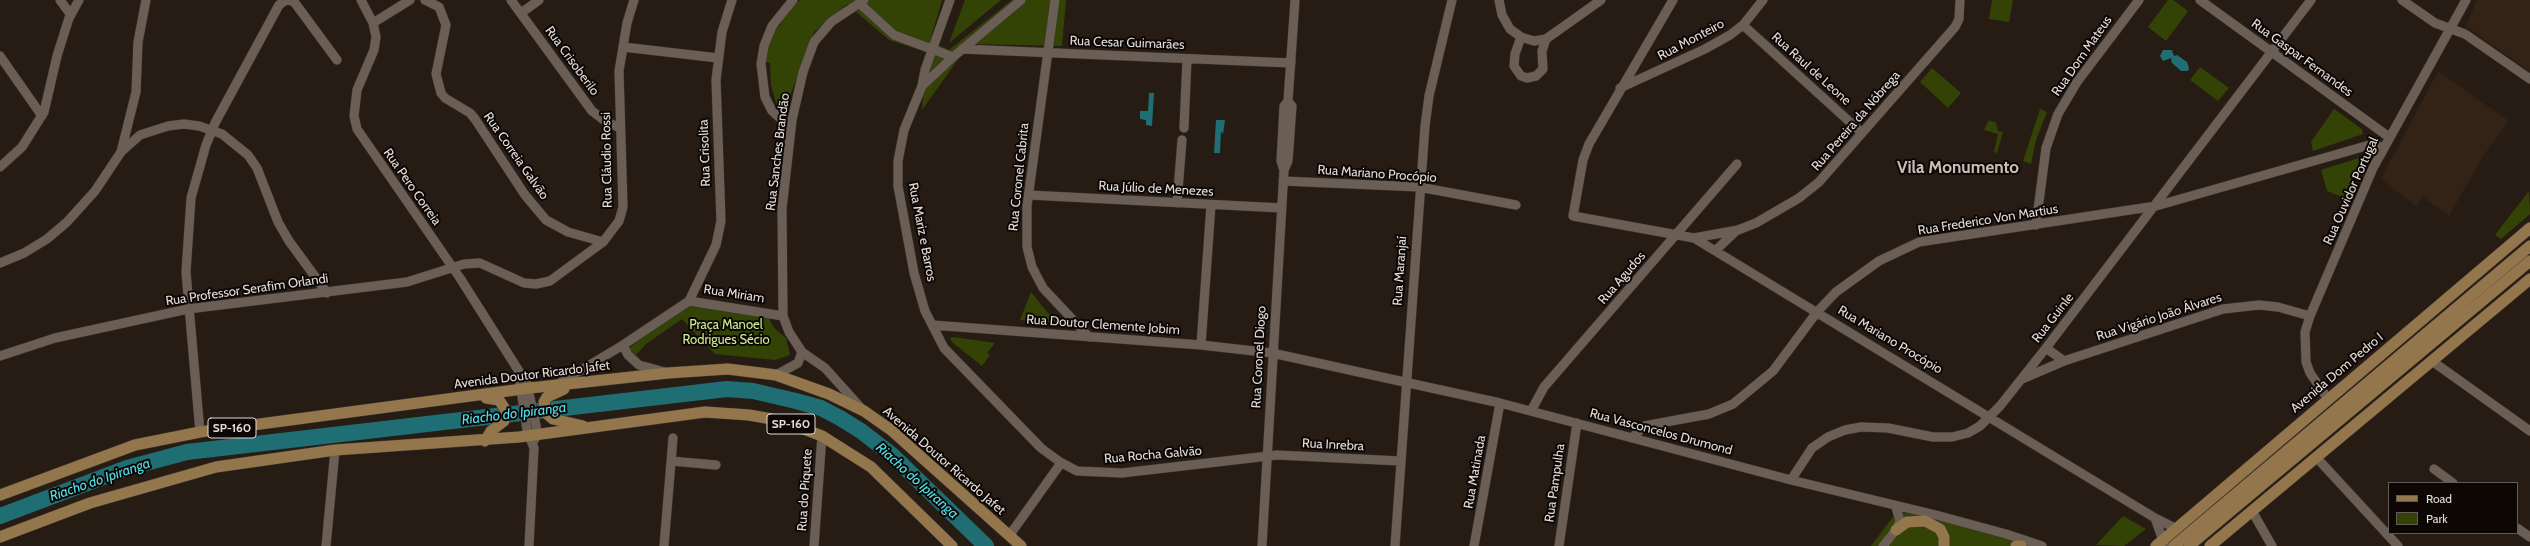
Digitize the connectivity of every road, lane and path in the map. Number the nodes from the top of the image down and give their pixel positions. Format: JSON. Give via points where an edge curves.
{"nodes":[{"id":1,"x":60,"y":0,"type":"edge"},
{"id":2,"x":79,"y":0,"type":"edge"},
{"id":3,"x":146,"y":0,"type":"edge"},
{"id":4,"x":286,"y":0,"type":"edge"},
{"id":5,"x":290,"y":0,"type":"edge"},
{"id":6,"x":361,"y":0,"type":"edge"},
{"id":7,"x":410,"y":0,"type":"edge"},
{"id":8,"x":424,"y":0,"type":"edge"},
{"id":9,"x":511,"y":0,"type":"edge"},
{"id":10,"x":539,"y":0,"type":"edge"},
{"id":11,"x":634,"y":0,"type":"edge"},
{"id":12,"x":732,"y":0,"type":"edge"},
{"id":13,"x":793,"y":0,"type":"edge"},
{"id":14,"x":950,"y":0,"type":"edge"},
{"id":15,"x":1021,"y":0,"type":"edge"},
{"id":16,"x":1055,"y":0,"type":"edge"},
{"id":17,"x":1295,"y":0,"type":"edge"},
{"id":18,"x":1452,"y":0,"type":"edge"},
{"id":19,"x":1498,"y":0,"type":"edge"},
{"id":20,"x":1601,"y":0,"type":"edge"},
{"id":21,"x":1673,"y":0,"type":"edge"},
{"id":22,"x":1763,"y":0,"type":"edge"},
{"id":23,"x":1960,"y":0,"type":"edge"},
{"id":24,"x":2140,"y":0,"type":"edge"},
{"id":25,"x":2200,"y":0,"type":"edge"},
{"id":26,"x":2310,"y":0,"type":"edge"},
{"id":27,"x":2402,"y":0,"type":"edge"},
{"id":28,"x":2466,"y":0,"type":"edge"},
{"id":29,"x":862,"y":1,"type":"edge"},
{"id":30,"x":521,"y":13,"type":"junction"},
{"id":31,"x":71,"y":15,"type":"junction"},
{"id":32,"x":373,"y":23,"type":"junction"},
{"id":33,"x":1743,"y":25,"type":"junction"},
{"id":34,"x":2449,"y":29,"type":"junction"},
{"id":35,"x":1520,"y":37,"type":"junction"},
{"id":36,"x":1546,"y":39,"type":"junction"},
{"id":37,"x":623,"y":47,"type":"junction"},
{"id":38,"x":962,"y":49,"type":"junction"},
{"id":39,"x":932,"y":50,"type":"junction"},
{"id":40,"x":2273,"y":52,"type":"junction"},
{"id":41,"x":1047,"y":53,"type":"junction"},
{"id":42,"x":0,"y":56,"type":"edge"},
{"id":43,"x":953,"y":57,"type":"junction"},
{"id":44,"x":718,"y":58,"type":"junction"},
{"id":45,"x":1187,"y":59,"type":"junction"},
{"id":46,"x":337,"y":60,"type":"dead end"},
{"id":47,"x":1291,"y":63,"type":"junction"},
{"id":48,"x":2530,"y":79,"type":"edge"},
{"id":49,"x":922,"y":86,"type":"junction"},
{"id":50,"x":1620,"y":88,"type":"junction"},
{"id":51,"x":42,"y":116,"type":"junction"},
{"id":52,"x":792,"y":120,"type":"junction"},
{"id":53,"x":620,"y":128,"type":"junction"},
{"id":54,"x":1184,"y":128,"type":"dead end"},
{"id":55,"x":2377,"y":128,"type":"junction"},
{"id":56,"x":212,"y":130,"type":"junction"},
{"id":57,"x":1862,"y":133,"type":"junction"},
{"id":58,"x":2390,"y":137,"type":"junction"},
{"id":59,"x":1182,"y":140,"type":"dead end"},
{"id":60,"x":2373,"y":144,"type":"junction"},
{"id":61,"x":2384,"y":148,"type":"junction"},
{"id":62,"x":120,"y":152,"type":"junction"},
{"id":63,"x":1737,"y":164,"type":"dead end"},
{"id":64,"x":0,"y":167,"type":"edge"},
{"id":65,"x":1283,"y":181,"type":"junction"},
{"id":66,"x":1420,"y":187,"type":"junction"},
{"id":67,"x":1029,"y":195,"type":"junction"},
{"id":68,"x":1177,"y":203,"type":"junction"},
{"id":69,"x":1211,"y":205,"type":"junction"},
{"id":70,"x":1516,"y":205,"type":"dead end"},
{"id":71,"x":2156,"y":206,"type":"junction"},
{"id":72,"x":1282,"y":208,"type":"junction"},
{"id":73,"x":2130,"y":210,"type":"junction"},
{"id":74,"x":2036,"y":225,"type":"junction"},
{"id":75,"x":2140,"y":227,"type":"junction"},
{"id":76,"x":2530,"y":228,"type":"edge"},
{"id":77,"x":1738,"y":230,"type":"junction"},
{"id":78,"x":1677,"y":234,"type":"junction"},
{"id":79,"x":1694,"y":238,"type":"junction"},
{"id":80,"x":603,"y":242,"type":"junction"},
{"id":81,"x":2530,"y":246,"type":"edge"},
{"id":82,"x":1716,"y":250,"type":"junction"},
{"id":83,"x":2530,"y":261,"type":"edge"},
{"id":84,"x":0,"y":263,"type":"edge"},
{"id":85,"x":453,"y":268,"type":"junction"},
{"id":86,"x":2530,"y":279,"type":"edge"},
{"id":87,"x":2519,"y":288,"type":"junction"},
{"id":88,"x":2496,"y":290,"type":"junction"},
{"id":89,"x":327,"y":293,"type":"junction"},
{"id":90,"x":689,"y":300,"type":"junction"},
{"id":91,"x":188,"y":309,"type":"junction"},
{"id":92,"x":1817,"y":312,"type":"junction"},
{"id":93,"x":783,"y":316,"type":"junction"},
{"id":94,"x":2310,"y":316,"type":"junction"},
{"id":95,"x":932,"y":325,"type":"junction"},
{"id":96,"x":1089,"y":337,"type":"junction"},
{"id":97,"x":1201,"y":345,"type":"junction"},
{"id":98,"x":623,"y":346,"type":"junction"},
{"id":99,"x":2046,"y":348,"type":"junction"},
{"id":100,"x":802,"y":352,"type":"junction"},
{"id":101,"x":1272,"y":353,"type":"junction"},
{"id":102,"x":0,"y":356,"type":"edge"},
{"id":103,"x":2064,"y":361,"type":"junction"},
{"id":104,"x":2432,"y":361,"type":"junction"},
{"id":105,"x":668,"y":373,"type":"junction"},
{"id":106,"x":776,"y":375,"type":"junction"},
{"id":107,"x":2021,"y":380,"type":"junction"},
{"id":108,"x":1405,"y":383,"type":"junction"},
{"id":109,"x":525,"y":390,"type":"junction"},
{"id":110,"x":554,"y":390,"type":"junction"},
{"id":111,"x":473,"y":397,"type":"junction"},
{"id":112,"x":2328,"y":399,"type":"junction"},
{"id":113,"x":1500,"y":403,"type":"junction"},
{"id":114,"x":864,"y":411,"type":"junction"},
{"id":115,"x":1531,"y":411,"type":"junction"},
{"id":116,"x":1991,"y":416,"type":"junction"},
{"id":117,"x":1577,"y":423,"type":"junction"},
{"id":118,"x":589,"y":428,"type":"junction"},
{"id":119,"x":2530,"y":431,"type":"edge"},
{"id":120,"x":200,"y":432,"type":"junction"},
{"id":121,"x":533,"y":434,"type":"junction"},
{"id":122,"x":822,"y":436,"type":"junction"},
{"id":123,"x":672,"y":438,"type":"dead end"},
{"id":124,"x":1632,"y":438,"type":"junction"},
{"id":125,"x":485,"y":441,"type":"junction"},
{"id":126,"x":335,"y":450,"type":"junction"},
{"id":127,"x":1266,"y":457,"type":"junction"},
{"id":128,"x":2316,"y":457,"type":"junction"},
{"id":129,"x":671,"y":461,"type":"junction"},
{"id":130,"x":1400,"y":461,"type":"junction"},
{"id":131,"x":1061,"y":463,"type":"junction"},
{"id":132,"x":716,"y":465,"type":"dead end"},
{"id":133,"x":2434,"y":469,"type":"dead end"},
{"id":134,"x":1791,"y":480,"type":"junction"},
{"id":135,"x":2452,"y":482,"type":"edge"},
{"id":136,"x":0,"y":495,"type":"edge"},
{"id":137,"x":1896,"y":507,"type":"junction"},
{"id":138,"x":2252,"y":511,"type":"junction"},
{"id":139,"x":2155,"y":518,"type":"junction"},
{"id":140,"x":2177,"y":529,"type":"junction"},
{"id":141,"x":2518,"y":529,"type":"edge"},
{"id":142,"x":1896,"y":530,"type":"junction"},
{"id":143,"x":1009,"y":536,"type":"junction"},
{"id":144,"x":0,"y":537,"type":"edge"},
{"id":145,"x":2530,"y":537,"type":"edge"},
{"id":146,"x":2191,"y":540,"type":"edge"},
{"id":147,"x":2162,"y":544,"type":"edge"},
{"id":148,"x":2211,"y":545,"type":"edge"},
{"id":149,"x":326,"y":546,"type":"edge"},
{"id":150,"x":529,"y":546,"type":"edge"},
{"id":151,"x":664,"y":546,"type":"edge"},
{"id":152,"x":814,"y":546,"type":"edge"},
{"id":153,"x":952,"y":546,"type":"edge"},
{"id":154,"x":1022,"y":546,"type":"edge"},
{"id":155,"x":1262,"y":546,"type":"edge"},
{"id":156,"x":1395,"y":546,"type":"edge"},
{"id":157,"x":1474,"y":546,"type":"edge"},
{"id":158,"x":1559,"y":546,"type":"edge"},
{"id":159,"x":1883,"y":546,"type":"edge"},
{"id":160,"x":1944,"y":546,"type":"edge"},
{"id":161,"x":2016,"y":546,"type":"edge"},
{"id":162,"x":2021,"y":546,"type":"edge"},
{"id":163,"x":2042,"y":546,"type":"edge"},
{"id":164,"x":2174,"y":546,"type":"edge"},
{"id":165,"x":2272,"y":546,"type":"edge"},
{"id":166,"x":2398,"y":546,"type":"edge"}],
"edges":[{"from":1,"to":31,"type":"street"},
{"from":2,"to":31,"type":"street"},
{"from":3,"to":62,"type":"street","via":[[138,42],[136,92]]},
{"from":4,"to":56,"type":"street","via":[[279,5]]},
{"from":5,"to":46,"type":"street","via":[[295,3]]},
{"from":6,"to":32,"type":"street","name":"Rua Pero Correia"},
{"from":7,"to":32,"type":"street"},
{"from":8,"to":80,"type":"street","name":"Rua Correia Galvão","via":[[439,7],[446,25],[436,74],[441,93],[475,119],[525,195],[546,220],[568,232]]},
{"from":9,"to":30,"type":"street","name":"Rua Crisoberilo"},
{"from":10,"to":30,"type":"street"},
{"from":11,"to":37,"type":"street","name":"Rua Cláudio Rossi"},
{"from":12,"to":44,"type":"street","name":"Rua Crisolita"},
{"from":13,"to":52,"type":"street","via":[[772,26],[764,46],[761,64],[765,97],[772,111],[781,118]]},
{"from":14,"to":39,"type":"street"},
{"from":15,"to":38,"type":"street","name":"Rua Mariz e Barros"},
{"from":16,"to":41,"type":"street","name":"Rua Coronel Cabrita"},
{"from":17,"to":47,"type":"street","name":"Rua Coronel Diogo"},
{"from":18,"to":66,"type":"street","name":"Rua Maranjaí","via":[[1429,96]]},
{"from":19,"to":35,"type":"street","via":[[1507,24]]},
{"from":20,"to":36,"type":"street"},
{"from":21,"to":50,"type":"street"},
{"from":22,"to":33,"type":"street","name":"Rua Monteiro"},
{"from":23,"to":57,"type":"street","name":"Rua Pereira da Nóbrega","via":[[1959,19],[1955,27]]},
{"from":24,"to":74,"type":"street","name":"Rua Dom Mateus","via":[[2077,82],[2058,114],[2046,148]]},
{"from":25,"to":40,"type":"street","name":"Rua Gaspar Fernandes"},
{"from":26,"to":40,"type":"street","name":"Rua Guinle"},
{"from":27,"to":34,"type":"street","via":[[2435,23]]},
{"from":28,"to":34,"type":"street","name":"Rua Ouvidor Portugal"},
{"from":29,"to":39,"type":"street","via":[[894,35]]},
{"from":29,"to":52,"type":"street","name":"Rua Sanches Brandão","via":[[831,22],[814,42],[803,72]]},
{"from":30,"to":53,"type":"street","name":"Rua Crisoberilo","via":[[592,111]]},
{"from":31,"to":51,"type":"street","via":[[57,56]]},
{"from":32,"to":85,"type":"street","name":"Rua Pero Correia","via":[[376,37],[374,50],[354,102],[357,129]]},
{"from":33,"to":50,"type":"street","name":"Rua Monteiro","via":[[1705,49]]},
{"from":33,"to":57,"type":"street","name":"Rua Raul de Leone"},
{"from":34,"to":48,"type":"street","via":[[2465,34]]},
{"from":34,"to":58,"type":"street","name":"Rua Ouvidor Portugal"},
{"from":35,"to":36,"type":"street","via":[[1534,41]]},
{"from":35,"to":36,"type":"street","via":[[1514,66],[1521,76],[1526,78],[1536,76],[1543,69],[1542,51]]},
{"from":37,"to":44,"type":"street"},
{"from":37,"to":53,"type":"street","name":"Rua Cláudio Rossi","via":[[619,71]]},
{"from":38,"to":41,"type":"street","name":"Rua Cesar Guimarães"},
{"from":38,"to":43,"type":"street","name":"Rua Mariz e Barros"},
{"from":39,"to":43,"type":"street"},
{"from":39,"to":49,"type":"street"},
{"from":40,"to":55,"type":"street","name":"Rua Gaspar Fernandes"},
{"from":40,"to":71,"type":"street","name":"Rua Guinle"},
{"from":41,"to":45,"type":"street","name":"Rua Cesar Guimarães"},
{"from":41,"to":67,"type":"street","name":"Rua Coronel Cabrita"},
{"from":42,"to":51,"type":"street"},
{"from":43,"to":49,"type":"street","name":"Rua Mariz e Barros"},
{"from":44,"to":90,"type":"street","name":"Rua Crisolita","via":[[716,80],[721,221],[716,245]]},
{"from":45,"to":47,"type":"street","name":"Rua Cesar Guimarães"},
{"from":45,"to":54,"type":"street"},
{"from":47,"to":65,"type":"street","name":"Rua Coronel Diogo","via":[[1288,101],[1284,106],[1280,161],[1284,170]]},
{"from":49,"to":95,"type":"street","name":"Rua Mariz e Barros","via":[[904,130],[898,161],[898,180],[914,274]]},
{"from":50,"to":78,"type":"street","name":"Rua Mariano Procópio","via":[[1583,160],[1573,216]]},
{"from":51,"to":64,"type":"street","via":[[22,148]]},
{"from":52,"to":93,"type":"street","name":"Rua Sanches Brandão","via":[[782,209]]},
{"from":53,"to":80,"type":"street","name":"Rua Cláudio Rossi","via":[[623,207],[619,221]]},
{"from":55,"to":58,"type":"street","name":"Rua Gaspar Fernandes"},
{"from":55,"to":60,"type":"street"},
{"from":56,"to":62,"type":"street","via":[[184,124],[154,129],[140,135]]},
{"from":56,"to":89,"type":"street","via":[[222,134],[248,155],[257,168],[278,222]]},
{"from":56,"to":91,"type":"street","via":[[191,198],[186,248]]},
{"from":57,"to":77,"type":"street","name":"Rua Pereira da Nóbrega","via":[[1814,186],[1763,219]]},
{"from":58,"to":61,"type":"street","name":"Rua Ouvidor Portugal"},
{"from":59,"to":68,"type":"street"},
{"from":60,"to":61,"type":"street"},
{"from":60,"to":71,"type":"street","name":"Rua Frederico Von Martius"},
{"from":61,"to":94,"type":"street","name":"Rua Ouvidor Portugal"},
{"from":62,"to":84,"type":"street","via":[[95,191],[67,222],[47,239],[24,253]]},
{"from":63,"to":78,"type":"street","name":"Rua Agudos"},
{"from":65,"to":66,"type":"street","name":"Rua Mariano Procópio"},
{"from":65,"to":72,"type":"street","name":"Rua Coronel Diogo"},
{"from":66,"to":70,"type":"street","name":"Rua Mariano Procópio"},
{"from":66,"to":108,"type":"street","name":"Rua Maranjaí"},
{"from":67,"to":68,"type":"street","name":"Rua Júlio de Menezes"},
{"from":67,"to":96,"type":"street","name":"Rua Coronel Cabrita","via":[[1026,229],[1032,268],[1043,288]]},
{"from":68,"to":69,"type":"street","name":"Rua Júlio de Menezes"},
{"from":69,"to":72,"type":"street","name":"Rua Júlio de Menezes"},
{"from":69,"to":97,"type":"street"},
{"from":71,"to":73,"type":"street","name":"Rua Frederico Von Martius"},
{"from":71,"to":75,"type":"street","name":"Rua Guinle"},
{"from":72,"to":101,"type":"street","name":"Rua Coronel Diogo"},
{"from":73,"to":74,"type":"street","name":"Rua Frederico Von Martius"},
{"from":73,"to":75,"type":"street"},
{"from":74,"to":92,"type":"street","name":"Rua Frederico Von Martius","via":[[1937,238],[1899,250],[1836,292]]},
{"from":75,"to":99,"type":"street","name":"Rua Guinle"},
{"from":76,"to":112,"type":"main road","name":"Avenida Dom Pedro I"},
{"from":77,"to":79,"type":"street","name":"Rua Pereira da Nóbrega"},
{"from":77,"to":82,"type":"street","name":"Rua Pereira da Nóbrega"},
{"from":78,"to":79,"type":"street","name":"Rua Mariano Procópio"},
{"from":78,"to":115,"type":"street","name":"Rua Agudos","via":[[1544,387]]},
{"from":79,"to":82,"type":"street","name":"Rua Mariano Procópio"},
{"from":80,"to":85,"type":"street","name":"Rua Cláudio Rossi","via":[[550,281],[536,284],[508,277],[480,263]]},
{"from":81,"to":146,"type":"main road","name":"Avenida Dom Pedro I"},
{"from":82,"to":92,"type":"street","name":"Rua Mariano Procópio"},
{"from":83,"to":88,"type":"main road","name":"Avenida Dom Pedro I"},
{"from":85,"to":89,"type":"street","name":"Rua Professor Serafim Orlandi","via":[[407,282]]},
{"from":85,"to":109,"type":"street","name":"Rua Pero Correia","via":[[520,373]]},
{"from":86,"to":87,"type":"main road"},
{"from":87,"to":88,"type":"main road"},
{"from":87,"to":104,"type":"main road"},
{"from":88,"to":146,"type":"main road","name":"Avenida Dom Pedro I"},
{"from":89,"to":91,"type":"street","name":"Rua Professor Serafim Orlandi"},
{"from":90,"to":93,"type":"street","name":"Rua Miriam"},
{"from":90,"to":98,"type":"street","name":"Rua Miriam"},
{"from":91,"to":102,"type":"street","name":"Rua Professor Serafim Orlandi","via":[[51,339]]},
{"from":91,"to":120,"type":"street"},
{"from":92,"to":116,"type":"street","name":"Rua Mariano Procópio"},
{"from":92,"to":124,"type":"street","name":"Rua Frederico Von Martius","via":[[1773,371],[1733,404],[1709,414],[1644,426]]},
{"from":93,"to":100,"type":"street","name":"Rua Sanches Brandão","via":[[788,332]]},
{"from":94,"to":103,"type":"street","name":"Rua Vigário João Álvares","via":[[2278,307],[2246,306],[2224,309]]},
{"from":94,"to":112,"type":"street","name":"Rua Ouvidor Portugal","via":[[2305,332],[2306,362],[2310,373]]},
{"from":95,"to":96,"type":"street","name":"Rua Doutor Clemente Jobim"},
{"from":95,"to":131,"type":"street","name":"Rua Mariz e Barros","via":[[944,348],[1022,431]]},
{"from":96,"to":97,"type":"street","name":"Rua Doutor Clemente Jobim"},
{"from":97,"to":101,"type":"street","name":"Rua Doutor Clemente Jobim"},
{"from":98,"to":105,"type":"street","via":[[638,365]]},
{"from":98,"to":110,"type":"street","name":"Rua Miriam"},
{"from":99,"to":103,"type":"street"},
{"from":99,"to":107,"type":"street","name":"Rua Guinle"},
{"from":100,"to":106,"type":"street","via":[[798,363]]},
{"from":100,"to":114,"type":"street","name":"Rua Sanches Brandão","via":[[825,368]]},
{"from":101,"to":108,"type":"street","name":"Rua Vasconcelos Drumond"},
{"from":101,"to":127,"type":"street","name":"Rua Coronel Diogo"},
{"from":103,"to":107,"type":"street","name":"Rua Vigário João Álvares"},
{"from":104,"to":119,"type":"street"},
{"from":104,"to":128,"type":"main road"},
{"from":105,"to":106,"type":"main road","name":"Avenida Doutor Ricardo Jafet","via":[[728,369]]},
{"from":105,"to":110,"type":"main road","name":"Avenida Doutor Ricardo Jafet","via":[[586,383]]},
{"from":106,"to":114,"type":"main road","name":"Avenida Doutor Ricardo Jafet","via":[[829,394]]},
{"from":107,"to":116,"type":"street","name":"Rua Guinle"},
{"from":108,"to":113,"type":"street","name":"Rua Vasconcelos Drumond"},
{"from":108,"to":130,"type":"street","name":"Rua Maranjaí"},
{"from":109,"to":110,"type":"main road","name":"Avenida Doutor Ricardo Jafet","number":"SP-160"},
{"from":109,"to":111,"type":"main road","name":"Avenida Doutor Ricardo Jafet","number":"SP-160"},
{"from":109,"to":121,"type":"street","name":"Rua Pero Correia"},
{"from":110,"to":118,"type":"main road","via":[[544,402],[547,416]]},
{"from":111,"to":120,"type":"main road","name":"Avenida Doutor Ricardo Jafet","number":"SP-160"},
{"from":111,"to":125,"type":"main road","via":[[499,400],[507,412],[506,418]]},
{"from":112,"to":140,"type":"main road","name":"Avenida Dom Pedro I"},
{"from":113,"to":115,"type":"street","name":"Rua Vasconcelos Drumond"},
{"from":113,"to":157,"type":"street","name":"Rua Matinada"},
{"from":114,"to":143,"type":"main road","name":"Avenida Doutor Ricardo Jafet","via":[[891,430]]},
{"from":115,"to":117,"type":"street","name":"Rua Vasconcelos Drumond"},
{"from":116,"to":134,"type":"street","name":"Rua Guinle","via":[[1968,433],[1952,437],[1933,437],[1888,428],[1861,427],[1845,430],[1812,448]]},
{"from":116,"to":139,"type":"street","name":"Rua Mariano Procópio"},
{"from":117,"to":124,"type":"street","name":"Rua Vasconcelos Drumond"},
{"from":117,"to":158,"type":"street","name":"Rua Pampulha"},
{"from":118,"to":121,"type":"main road","number":"SP-160"},
{"from":118,"to":122,"type":"main road","number":"SP-160","via":[[705,412],[749,415],[783,421]]},
{"from":120,"to":136,"type":"main road","name":"Avenida Doutor Ricardo Jafet","number":"SP-160","via":[[135,445]]},
{"from":121,"to":125,"type":"main road","number":"SP-160"},
{"from":121,"to":150,"type":"street","name":"Rua Pero Correia"},
{"from":122,"to":152,"type":"street","name":"Rua do Piquete"},
{"from":122,"to":153,"type":"main road","number":"SP-160","via":[[870,466]]},
{"from":123,"to":129,"type":"street"},
{"from":124,"to":134,"type":"street","name":"Rua Vasconcelos Drumond"},
{"from":125,"to":126,"type":"main road","number":"SP-160"},
{"from":126,"to":144,"type":"main road","number":"SP-160","via":[[216,467],[90,503]]},
{"from":126,"to":149,"type":"street"},
{"from":127,"to":130,"type":"street","name":"Rua Inrebra","via":[[1277,455]]},
{"from":127,"to":131,"type":"street","name":"Rua Rocha Galvão","via":[[1122,473],[1077,471]]},
{"from":127,"to":155,"type":"street","name":"Rua Coronel Diogo"},
{"from":128,"to":138,"type":"main road"},
{"from":128,"to":166,"type":"street"},
{"from":129,"to":132,"type":"street"},
{"from":129,"to":151,"type":"street"},
{"from":130,"to":156,"type":"street","name":"Rua Maranjaí"},
{"from":131,"to":143,"type":"street"},
{"from":133,"to":135,"type":"street"},
{"from":134,"to":137,"type":"street","name":"Rua Vasconcelos Drumond"},
{"from":137,"to":142,"type":"street","via":[[1900,517]]},
{"from":137,"to":163,"type":"street","name":"Rua Vasconcelos Drumond","via":[[2006,534]]},
{"from":138,"to":148,"type":"main road"},
{"from":138,"to":165,"type":"street"},
{"from":139,"to":140,"type":"street","name":"Rua Mariano Procópio"},
{"from":139,"to":147,"type":"street"},
{"from":140,"to":146,"type":"main road"},
{"from":140,"to":147,"type":"main road","name":"Avenida Dom Pedro I"},
{"from":141,"to":145,"type":"street"},
{"from":142,"to":159,"type":"street"},
{"from":142,"to":160,"type":"main road","via":[[1907,522],[1925,521],[1940,529],[1944,537]]},
{"from":143,"to":154,"type":"main road","name":"Avenida Doutor Ricardo Jafet"},
{"from":146,"to":148,"type":"main road"},
{"from":146,"to":164,"type":"main road","name":"Avenida Dom Pedro I"},
{"from":161,"to":162,"type":"main road"}]}
